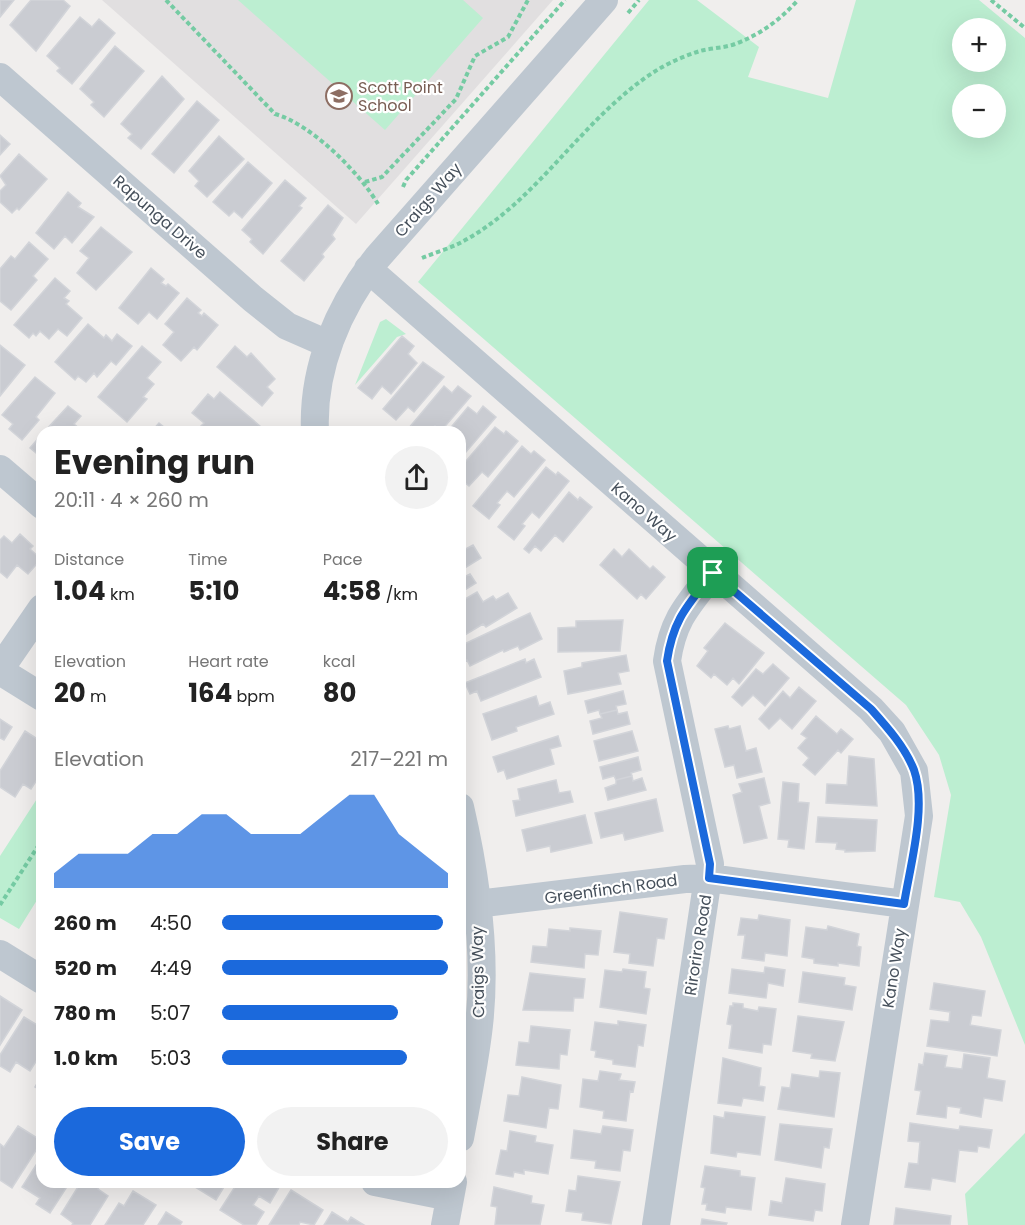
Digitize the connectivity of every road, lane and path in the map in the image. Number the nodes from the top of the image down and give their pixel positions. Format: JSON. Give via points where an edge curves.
{"nodes":[{"id":1,"x":166,"y":0,"type":"edge"},
{"id":2,"x":528,"y":0,"type":"edge"},
{"id":3,"x":565,"y":0,"type":"edge"},
{"id":4,"x":604,"y":0,"type":"edge"},
{"id":5,"x":798,"y":0,"type":"edge"},
{"id":6,"x":991,"y":0,"type":"edge"},
{"id":7,"x":1025,"y":28,"type":"edge"},
{"id":8,"x":0,"y":77,"type":"edge"},
{"id":9,"x":406,"y":180,"type":"dead end"},
{"id":10,"x":365,"y":182,"type":"junction"},
{"id":11,"x":378,"y":204,"type":"dead end"},
{"id":12,"x":422,"y":258,"type":"dead end"},
{"id":13,"x":368,"y":269,"type":"junction"},
{"id":14,"x":328,"y":344,"type":"junction"},
{"id":15,"x":315,"y":426,"type":"edge"},
{"id":16,"x":0,"y":469,"type":"edge"},
{"id":17,"x":36,"y":500,"type":"edge"},
{"id":18,"x":713,"y":573,"type":"junction"},
{"id":19,"x":36,"y":617,"type":"edge"},
{"id":20,"x":0,"y":670,"type":"edge"},
{"id":21,"x":36,"y":693,"type":"edge"},
{"id":22,"x":466,"y":832,"type":"edge"},
{"id":23,"x":36,"y":849,"type":"edge"},
{"id":24,"x":709,"y":878,"type":"junction"},
{"id":25,"x":904,"y":904,"type":"junction"},
{"id":26,"x":0,"y":905,"type":"edge"},
{"id":27,"x":468,"y":905,"type":"edge"},
{"id":28,"x":0,"y":954,"type":"edge"},
{"id":29,"x":36,"y":976,"type":"edge"},
{"id":30,"x":466,"y":1101,"type":"edge"},
{"id":31,"x":433,"y":1188,"type":"edge"},
{"id":32,"x":452,"y":1190,"type":"edge"},
{"id":33,"x":445,"y":1225,"type":"edge"},
{"id":34,"x":656,"y":1225,"type":"edge"},
{"id":35,"x":855,"y":1225,"type":"edge"}],
"edges":[{"from":1,"to":10,"type":"path","via":[[275,114],[292,118]]},
{"from":2,"to":10,"type":"path","via":[[508,37],[475,56],[456,99],[381,177]]},
{"from":3,"to":9,"type":"path"},
{"from":4,"to":13,"type":"street","name":"Craigs Way"},
{"from":5,"to":12,"type":"path","via":[[763,32],[734,45],[684,57],[655,72],[619,97],[493,220],[460,243]]},
{"from":6,"to":7,"type":"path"},
{"from":8,"to":14,"type":"street","name":"Rapunga Drive","via":[[253,299],[287,326]]},
{"from":10,"to":11,"type":"path"},
{"from":13,"to":14,"type":"street","name":"Craigs Way","via":[[340,314]]},
{"from":13,"to":18,"type":"street","name":"Kano Way"},
{"from":14,"to":15,"type":"street","name":"Craigs Way","via":[[316,399]]},
{"from":16,"to":17,"type":"street"},
{"from":18,"to":24,"type":"street","name":"Riroriro Road","via":[[671,634],[667,661],[710,864]]},
{"from":18,"to":25,"type":"street","name":"Kano Way","via":[[871,709],[892,732],[914,771],[919,816]]},
{"from":19,"to":20,"type":"street"},
{"from":20,"to":21,"type":"street"},
{"from":22,"to":27,"type":"street","name":"Craigs Way"},
{"from":23,"to":26,"type":"path"},
{"from":24,"to":25,"type":"street","name":"Greenfinch Road"},
{"from":24,"to":27,"type":"street","name":"Greenfinch Road"},
{"from":24,"to":34,"type":"street","name":"Riroriro Road"},
{"from":25,"to":35,"type":"street","name":"Kano Way"},
{"from":27,"to":30,"type":"street","name":"Craigs Way","via":[[481,974],[479,1023]]},
{"from":28,"to":29,"type":"street"},
{"from":31,"to":32,"type":"street"},
{"from":32,"to":33,"type":"street"}]}
